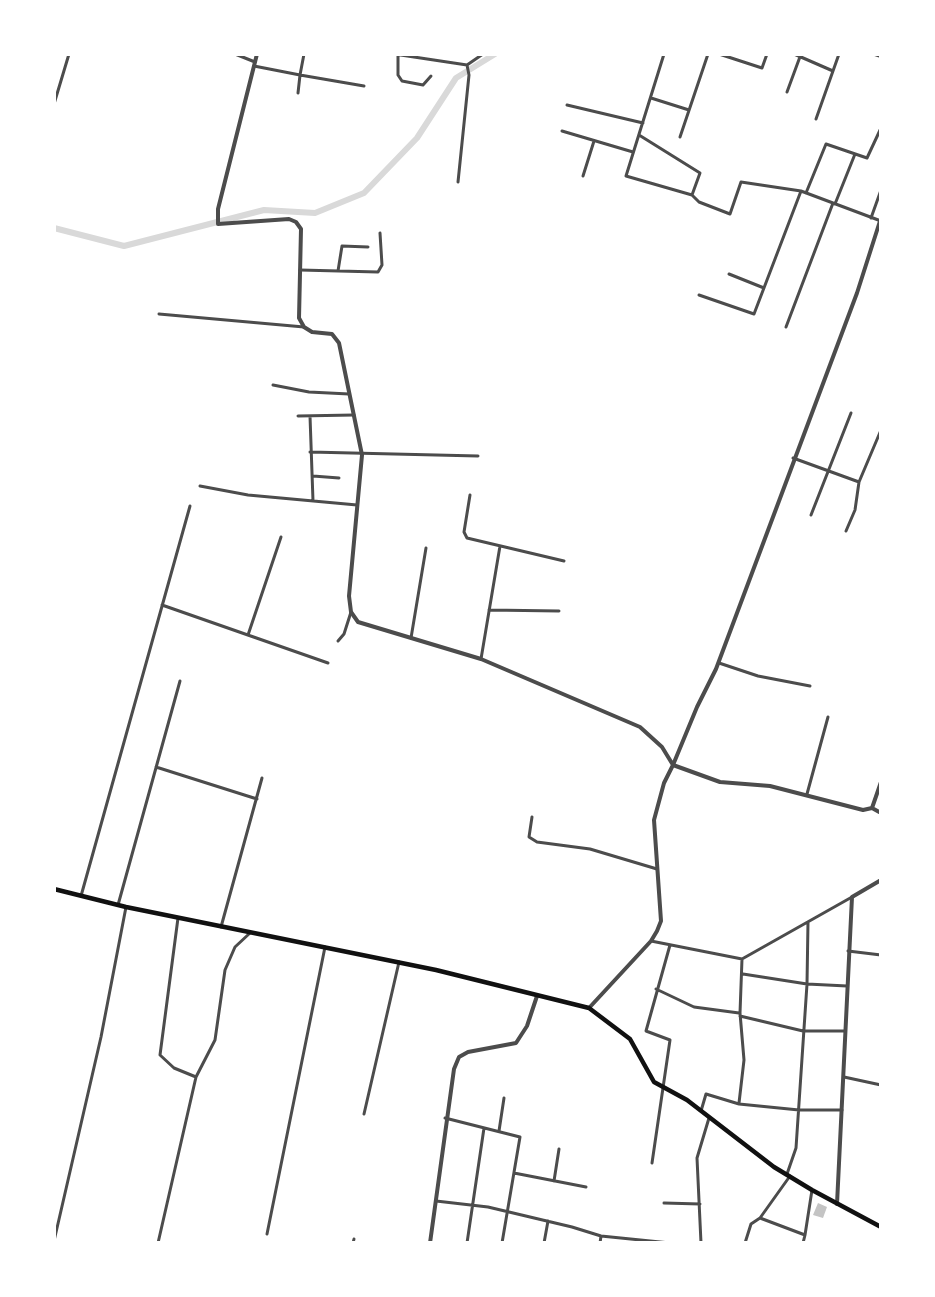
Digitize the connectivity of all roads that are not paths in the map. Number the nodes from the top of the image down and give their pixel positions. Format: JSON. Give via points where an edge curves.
{"nodes":[{"id":1,"x":69,"y":54,"type":"edge"},
{"id":2,"x":235,"y":54,"type":"edge"},
{"id":3,"x":257,"y":54,"type":"edge"},
{"id":4,"x":304,"y":54,"type":"edge"},
{"id":5,"x":396,"y":54,"type":"edge"},
{"id":6,"x":483,"y":54,"type":"edge"},
{"id":7,"x":664,"y":54,"type":"edge"},
{"id":8,"x":708,"y":54,"type":"edge"},
{"id":9,"x":719,"y":54,"type":"edge"},
{"id":10,"x":767,"y":54,"type":"edge"},
{"id":11,"x":794,"y":54,"type":"edge"},
{"id":12,"x":839,"y":54,"type":"edge"},
{"id":13,"x":875,"y":54,"type":"edge"},
{"id":14,"x":800,"y":55,"type":"edge"},
{"id":15,"x":881,"y":56,"type":"edge"},
{"id":16,"x":254,"y":64,"type":"junction"},
{"id":17,"x":467,"y":65,"type":"junction"},
{"id":18,"x":833,"y":71,"type":"junction"},
{"id":19,"x":300,"y":75,"type":"junction"},
{"id":20,"x":431,"y":76,"type":"dead end"},
{"id":21,"x":364,"y":86,"type":"dead end"},
{"id":22,"x":787,"y":92,"type":"dead end"},
{"id":23,"x":298,"y":93,"type":"dead end"},
{"id":24,"x":651,"y":98,"type":"junction"},
{"id":25,"x":54,"y":104,"type":"edge"},
{"id":26,"x":567,"y":105,"type":"dead end"},
{"id":27,"x":689,"y":110,"type":"junction"},
{"id":28,"x":816,"y":119,"type":"dead end"},
{"id":29,"x":643,"y":123,"type":"junction"},
{"id":30,"x":881,"y":128,"type":"edge"},
{"id":31,"x":562,"y":131,"type":"dead end"},
{"id":32,"x":639,"y":135,"type":"junction"},
{"id":33,"x":681,"y":137,"type":"dead end"},
{"id":34,"x":594,"y":141,"type":"junction"},
{"id":35,"x":633,"y":152,"type":"junction"},
{"id":36,"x":855,"y":154,"type":"junction"},
{"id":37,"x":583,"y":176,"type":"dead end"},
{"id":38,"x":458,"y":182,"type":"dead end"},
{"id":39,"x":881,"y":190,"type":"edge"},
{"id":40,"x":801,"y":191,"type":"junction"},
{"id":41,"x":806,"y":193,"type":"junction"},
{"id":42,"x":692,"y":195,"type":"junction"},
{"id":43,"x":834,"y":203,"type":"junction"},
{"id":44,"x":871,"y":218,"type":"junction"},
{"id":45,"x":880,"y":221,"type":"edge"},
{"id":46,"x":380,"y":233,"type":"dead end"},
{"id":47,"x":368,"y":247,"type":"dead end"},
{"id":48,"x":300,"y":270,"type":"junction"},
{"id":49,"x":338,"y":271,"type":"junction"},
{"id":50,"x":729,"y":274,"type":"dead end"},
{"id":51,"x":764,"y":288,"type":"junction"},
{"id":52,"x":699,"y":295,"type":"dead end"},
{"id":53,"x":159,"y":314,"type":"dead end"},
{"id":54,"x":304,"y":327,"type":"junction"},
{"id":55,"x":786,"y":327,"type":"dead end"},
{"id":56,"x":273,"y":385,"type":"dead end"},
{"id":57,"x":349,"y":394,"type":"junction"},
{"id":58,"x":851,"y":413,"type":"dead end"},
{"id":59,"x":354,"y":415,"type":"junction"},
{"id":60,"x":298,"y":416,"type":"dead end"},
{"id":61,"x":310,"y":416,"type":"junction"},
{"id":62,"x":881,"y":430,"type":"edge"},
{"id":63,"x":310,"y":453,"type":"junction"},
{"id":64,"x":362,"y":455,"type":"junction"},
{"id":65,"x":478,"y":456,"type":"dead end"},
{"id":66,"x":794,"y":458,"type":"junction"},
{"id":67,"x":828,"y":471,"type":"junction"},
{"id":68,"x":313,"y":476,"type":"junction"},
{"id":69,"x":339,"y":478,"type":"dead end"},
{"id":70,"x":859,"y":482,"type":"junction"},
{"id":71,"x":201,"y":486,"type":"dead end"},
{"id":72,"x":470,"y":495,"type":"dead end"},
{"id":73,"x":313,"y":501,"type":"junction"},
{"id":74,"x":359,"y":505,"type":"junction"},
{"id":75,"x":190,"y":506,"type":"dead end"},
{"id":76,"x":811,"y":514,"type":"dead end"},
{"id":77,"x":846,"y":531,"type":"dead end"},
{"id":78,"x":280,"y":537,"type":"dead end"},
{"id":79,"x":501,"y":546,"type":"junction"},
{"id":80,"x":426,"y":548,"type":"dead end"},
{"id":81,"x":564,"y":561,"type":"dead end"},
{"id":82,"x":162,"y":605,"type":"junction"},
{"id":83,"x":489,"y":610,"type":"junction"},
{"id":84,"x":559,"y":611,"type":"dead end"},
{"id":85,"x":351,"y":612,"type":"junction"},
{"id":86,"x":248,"y":635,"type":"junction"},
{"id":87,"x":411,"y":639,"type":"junction"},
{"id":88,"x":338,"y":640,"type":"dead end"},
{"id":89,"x":481,"y":658,"type":"junction"},
{"id":90,"x":328,"y":663,"type":"dead end"},
{"id":91,"x":718,"y":663,"type":"junction"},
{"id":92,"x":180,"y":681,"type":"dead end"},
{"id":93,"x":810,"y":686,"type":"dead end"},
{"id":94,"x":828,"y":717,"type":"dead end"},
{"id":95,"x":673,"y":765,"type":"junction"},
{"id":96,"x":156,"y":767,"type":"junction"},
{"id":97,"x":262,"y":778,"type":"dead end"},
{"id":98,"x":881,"y":782,"type":"edge"},
{"id":99,"x":807,"y":794,"type":"junction"},
{"id":100,"x":257,"y":799,"type":"junction"},
{"id":101,"x":872,"y":808,"type":"junction"},
{"id":102,"x":881,"y":813,"type":"edge"},
{"id":103,"x":532,"y":817,"type":"dead end"},
{"id":104,"x":657,"y":869,"type":"junction"},
{"id":105,"x":881,"y":880,"type":"edge"},
{"id":106,"x":54,"y":889,"type":"edge"},
{"id":107,"x":81,"y":896,"type":"junction"},
{"id":108,"x":852,"y":897,"type":"junction"},
{"id":109,"x":118,"y":905,"type":"junction"},
{"id":110,"x":126,"y":907,"type":"junction"},
{"id":111,"x":178,"y":918,"type":"junction"},
{"id":112,"x":808,"y":922,"type":"junction"},
{"id":113,"x":221,"y":927,"type":"junction"},
{"id":114,"x":250,"y":933,"type":"junction"},
{"id":115,"x":651,"y":942,"type":"junction"},
{"id":116,"x":669,"y":945,"type":"junction"},
{"id":117,"x":325,"y":947,"type":"junction"},
{"id":118,"x":848,"y":951,"type":"junction"},
{"id":119,"x":881,"y":955,"type":"edge"},
{"id":120,"x":742,"y":959,"type":"junction"},
{"id":121,"x":399,"y":962,"type":"junction"},
{"id":122,"x":743,"y":974,"type":"junction"},
{"id":123,"x":807,"y":984,"type":"junction"},
{"id":124,"x":847,"y":986,"type":"junction"},
{"id":125,"x":656,"y":989,"type":"junction"},
{"id":126,"x":537,"y":996,"type":"junction"},
{"id":127,"x":589,"y":1008,"type":"junction"},
{"id":128,"x":740,"y":1015,"type":"junction"},
{"id":129,"x":803,"y":1031,"type":"junction"},
{"id":130,"x":845,"y":1031,"type":"junction"},
{"id":131,"x":196,"y":1077,"type":"junction"},
{"id":132,"x":844,"y":1077,"type":"junction"},
{"id":133,"x":881,"y":1085,"type":"edge"},
{"id":134,"x":662,"y":1087,"type":"junction"},
{"id":135,"x":504,"y":1098,"type":"dead end"},
{"id":136,"x":739,"y":1104,"type":"junction"},
{"id":137,"x":799,"y":1110,"type":"junction"},
{"id":138,"x":842,"y":1110,"type":"junction"},
{"id":139,"x":702,"y":1112,"type":"junction"},
{"id":140,"x":364,"y":1114,"type":"dead end"},
{"id":141,"x":445,"y":1118,"type":"junction"},
{"id":142,"x":709,"y":1118,"type":"junction"},
{"id":143,"x":484,"y":1128,"type":"junction"},
{"id":144,"x":499,"y":1131,"type":"junction"},
{"id":145,"x":559,"y":1149,"type":"dead end"},
{"id":146,"x":652,"y":1163,"type":"dead end"},
{"id":147,"x":514,"y":1173,"type":"junction"},
{"id":148,"x":789,"y":1175,"type":"junction"},
{"id":149,"x":554,"y":1181,"type":"junction"},
{"id":150,"x":586,"y":1187,"type":"dead end"},
{"id":151,"x":812,"y":1190,"type":"junction"},
{"id":152,"x":436,"y":1202,"type":"junction"},
{"id":153,"x":664,"y":1203,"type":"dead end"},
{"id":154,"x":700,"y":1204,"type":"junction"},
{"id":155,"x":837,"y":1204,"type":"junction"},
{"id":156,"x":474,"y":1206,"type":"junction"},
{"id":157,"x":507,"y":1213,"type":"junction"},
{"id":158,"x":760,"y":1218,"type":"junction"},
{"id":159,"x":548,"y":1221,"type":"junction"},
{"id":160,"x":881,"y":1227,"type":"edge"},
{"id":161,"x":267,"y":1234,"type":"dead end"},
{"id":162,"x":805,"y":1235,"type":"junction"},
{"id":163,"x":601,"y":1236,"type":"junction"},
{"id":164,"x":54,"y":1241,"type":"edge"},
{"id":165,"x":158,"y":1243,"type":"edge"},
{"id":166,"x":430,"y":1243,"type":"edge"},
{"id":167,"x":467,"y":1243,"type":"edge"},
{"id":168,"x":502,"y":1243,"type":"edge"},
{"id":169,"x":544,"y":1243,"type":"edge"},
{"id":170,"x":600,"y":1243,"type":"edge"},
{"id":171,"x":670,"y":1243,"type":"edge"},
{"id":172,"x":701,"y":1243,"type":"edge"},
{"id":173,"x":746,"y":1243,"type":"edge"},
{"id":174,"x":803,"y":1243,"type":"edge"}],
"edges":[{"from":1,"to":25,"type":"street"},
{"from":2,"to":16,"type":"street"},
{"from":3,"to":16,"type":"street"},
{"from":4,"to":19,"type":"street"},
{"from":5,"to":17,"type":"street"},
{"from":5,"to":20,"type":"street","via":[[402,81],[423,85]]},
{"from":6,"to":17,"type":"street"},
{"from":7,"to":24,"type":"street"},
{"from":8,"to":27,"type":"street"},
{"from":9,"to":10,"type":"street","via":[[762,68]]},
{"from":11,"to":14,"type":"street"},
{"from":12,"to":18,"type":"street"},
{"from":13,"to":15,"type":"street"},
{"from":14,"to":18,"type":"street"},
{"from":14,"to":22,"type":"street"},
{"from":16,"to":19,"type":"street"},
{"from":16,"to":48,"type":"street","via":[[218,209],[218,224],[289,219],[296,222],[301,229]]},
{"from":17,"to":38,"type":"street","via":[[470,75]]},
{"from":18,"to":28,"type":"street"},
{"from":19,"to":21,"type":"street"},
{"from":19,"to":23,"type":"street"},
{"from":24,"to":27,"type":"street"},
{"from":24,"to":29,"type":"street"},
{"from":26,"to":29,"type":"street"},
{"from":27,"to":33,"type":"street"},
{"from":29,"to":32,"type":"street"},
{"from":30,"to":36,"type":"street","via":[[867,158]]},
{"from":31,"to":34,"type":"street"},
{"from":32,"to":35,"type":"street"},
{"from":32,"to":42,"type":"street","via":[[700,173]]},
{"from":34,"to":35,"type":"street"},
{"from":34,"to":37,"type":"street"},
{"from":35,"to":42,"type":"street","via":[[626,176]]},
{"from":36,"to":41,"type":"street","via":[[826,144]]},
{"from":36,"to":43,"type":"street"},
{"from":39,"to":44,"type":"street"},
{"from":40,"to":41,"type":"street"},
{"from":40,"to":42,"type":"street","via":[[741,182],[730,214],[699,202]]},
{"from":40,"to":51,"type":"street"},
{"from":41,"to":43,"type":"street"},
{"from":43,"to":44,"type":"street"},
{"from":43,"to":55,"type":"street"},
{"from":44,"to":45,"type":"street"},
{"from":45,"to":66,"type":"street"},
{"from":46,"to":49,"type":"street","via":[[381,269]]},
{"from":47,"to":49,"type":"street","via":[[342,246]]},
{"from":48,"to":49,"type":"street"},
{"from":48,"to":54,"type":"street","via":[[299,318]]},
{"from":50,"to":51,"type":"street"},
{"from":51,"to":52,"type":"street","via":[[754,314]]},
{"from":53,"to":54,"type":"street"},
{"from":54,"to":57,"type":"street","via":[[332,334],[339,343]]},
{"from":56,"to":57,"type":"street"},
{"from":57,"to":59,"type":"street"},
{"from":58,"to":67,"type":"street"},
{"from":59,"to":61,"type":"street"},
{"from":59,"to":64,"type":"street"},
{"from":60,"to":61,"type":"street"},
{"from":61,"to":63,"type":"street"},
{"from":62,"to":70,"type":"street"},
{"from":63,"to":64,"type":"street"},
{"from":63,"to":68,"type":"street"},
{"from":64,"to":65,"type":"street"},
{"from":64,"to":74,"type":"street"},
{"from":66,"to":67,"type":"street"},
{"from":66,"to":91,"type":"street"},
{"from":67,"to":70,"type":"street"},
{"from":67,"to":76,"type":"street"},
{"from":68,"to":69,"type":"street"},
{"from":68,"to":73,"type":"street"},
{"from":70,"to":77,"type":"street","via":[[855,510]]},
{"from":71,"to":73,"type":"street"},
{"from":72,"to":79,"type":"street","via":[[464,536]]},
{"from":73,"to":74,"type":"street"},
{"from":74,"to":85,"type":"street","via":[[349,596]]},
{"from":75,"to":82,"type":"street"},
{"from":78,"to":86,"type":"street"},
{"from":79,"to":81,"type":"street"},
{"from":79,"to":83,"type":"street"},
{"from":80,"to":87,"type":"street"},
{"from":82,"to":86,"type":"street"},
{"from":82,"to":107,"type":"street"},
{"from":83,"to":84,"type":"street"},
{"from":83,"to":89,"type":"street"},
{"from":85,"to":87,"type":"street","via":[[357,622]]},
{"from":85,"to":88,"type":"street"},
{"from":86,"to":90,"type":"street"},
{"from":87,"to":89,"type":"street"},
{"from":89,"to":95,"type":"street","via":[[640,728],[662,747]]},
{"from":91,"to":93,"type":"street"},
{"from":91,"to":95,"type":"street"},
{"from":92,"to":96,"type":"street"},
{"from":94,"to":99,"type":"street"},
{"from":95,"to":99,"type":"street","via":[[720,782]]},
{"from":95,"to":104,"type":"street","via":[[654,820]]},
{"from":96,"to":100,"type":"street"},
{"from":96,"to":109,"type":"street"},
{"from":97,"to":100,"type":"street"},
{"from":98,"to":101,"type":"street"},
{"from":99,"to":101,"type":"street","via":[[862,810]]},
{"from":100,"to":113,"type":"street"},
{"from":101,"to":102,"type":"street"},
{"from":103,"to":104,"type":"street","via":[[529,837],[537,842],[590,849]]},
{"from":104,"to":115,"type":"street","via":[[661,921]]},
{"from":105,"to":108,"type":"street"},
{"from":106,"to":107,"type":"main road"},
{"from":107,"to":109,"type":"main road"},
{"from":108,"to":112,"type":"street"},
{"from":108,"to":118,"type":"street"},
{"from":109,"to":110,"type":"main road"},
{"from":110,"to":111,"type":"main road"},
{"from":110,"to":164,"type":"street"},
{"from":111,"to":113,"type":"main road"},
{"from":111,"to":131,"type":"street","via":[[160,1055],[174,1068]]},
{"from":112,"to":120,"type":"street"},
{"from":112,"to":123,"type":"street"},
{"from":113,"to":114,"type":"main road"},
{"from":114,"to":117,"type":"main road"},
{"from":114,"to":131,"type":"street","via":[[235,947],[225,970],[215,1040]]},
{"from":115,"to":116,"type":"street"},
{"from":115,"to":127,"type":"street"},
{"from":116,"to":120,"type":"street"},
{"from":116,"to":125,"type":"street"},
{"from":117,"to":121,"type":"main road"},
{"from":117,"to":161,"type":"street"},
{"from":118,"to":119,"type":"street"},
{"from":118,"to":124,"type":"street"},
{"from":120,"to":122,"type":"street"},
{"from":121,"to":126,"type":"main road"},
{"from":121,"to":140,"type":"street"},
{"from":122,"to":123,"type":"street"},
{"from":122,"to":128,"type":"street"},
{"from":123,"to":124,"type":"street"},
{"from":123,"to":129,"type":"street"},
{"from":124,"to":130,"type":"street"},
{"from":125,"to":128,"type":"street","via":[[693,1008]]},
{"from":125,"to":134,"type":"street","via":[[646,1031],[670,1040]]},
{"from":126,"to":127,"type":"main road"},
{"from":126,"to":141,"type":"street","via":[[527,1026],[516,1043],[459,1057]]},
{"from":127,"to":134,"type":"main road","via":[[630,1040],[651,1078]]},
{"from":128,"to":129,"type":"street"},
{"from":128,"to":136,"type":"street","via":[[744,1060]]},
{"from":129,"to":130,"type":"street"},
{"from":129,"to":137,"type":"street"},
{"from":130,"to":132,"type":"street"},
{"from":131,"to":165,"type":"street"},
{"from":132,"to":133,"type":"street"},
{"from":132,"to":138,"type":"street"},
{"from":134,"to":139,"type":"main road"},
{"from":134,"to":146,"type":"street"},
{"from":135,"to":144,"type":"street"},
{"from":136,"to":137,"type":"street"},
{"from":136,"to":139,"type":"street","via":[[706,1094]]},
{"from":137,"to":138,"type":"street"},
{"from":137,"to":148,"type":"street"},
{"from":138,"to":155,"type":"street"},
{"from":139,"to":142,"type":"main road"},
{"from":141,"to":143,"type":"street"},
{"from":141,"to":152,"type":"street"},
{"from":142,"to":148,"type":"main road"},
{"from":142,"to":154,"type":"street","via":[[697,1158]]},
{"from":143,"to":144,"type":"street"},
{"from":143,"to":156,"type":"street"},
{"from":144,"to":147,"type":"street","via":[[520,1137]]},
{"from":145,"to":149,"type":"street"},
{"from":147,"to":149,"type":"street"},
{"from":147,"to":157,"type":"street"},
{"from":148,"to":151,"type":"main road"},
{"from":148,"to":158,"type":"street"},
{"from":149,"to":150,"type":"street"},
{"from":151,"to":155,"type":"main road"},
{"from":151,"to":162,"type":"street"},
{"from":152,"to":156,"type":"street"},
{"from":152,"to":166,"type":"street"},
{"from":153,"to":154,"type":"street"},
{"from":154,"to":172,"type":"street"},
{"from":155,"to":160,"type":"main road"},
{"from":156,"to":157,"type":"street"},
{"from":156,"to":167,"type":"street"},
{"from":157,"to":159,"type":"street"},
{"from":157,"to":168,"type":"street"},
{"from":158,"to":162,"type":"street"},
{"from":158,"to":173,"type":"street","via":[[752,1224]]},
{"from":159,"to":163,"type":"street"},
{"from":159,"to":169,"type":"street"},
{"from":162,"to":174,"type":"street"},
{"from":163,"to":170,"type":"street"},
{"from":163,"to":171,"type":"street"}]}
